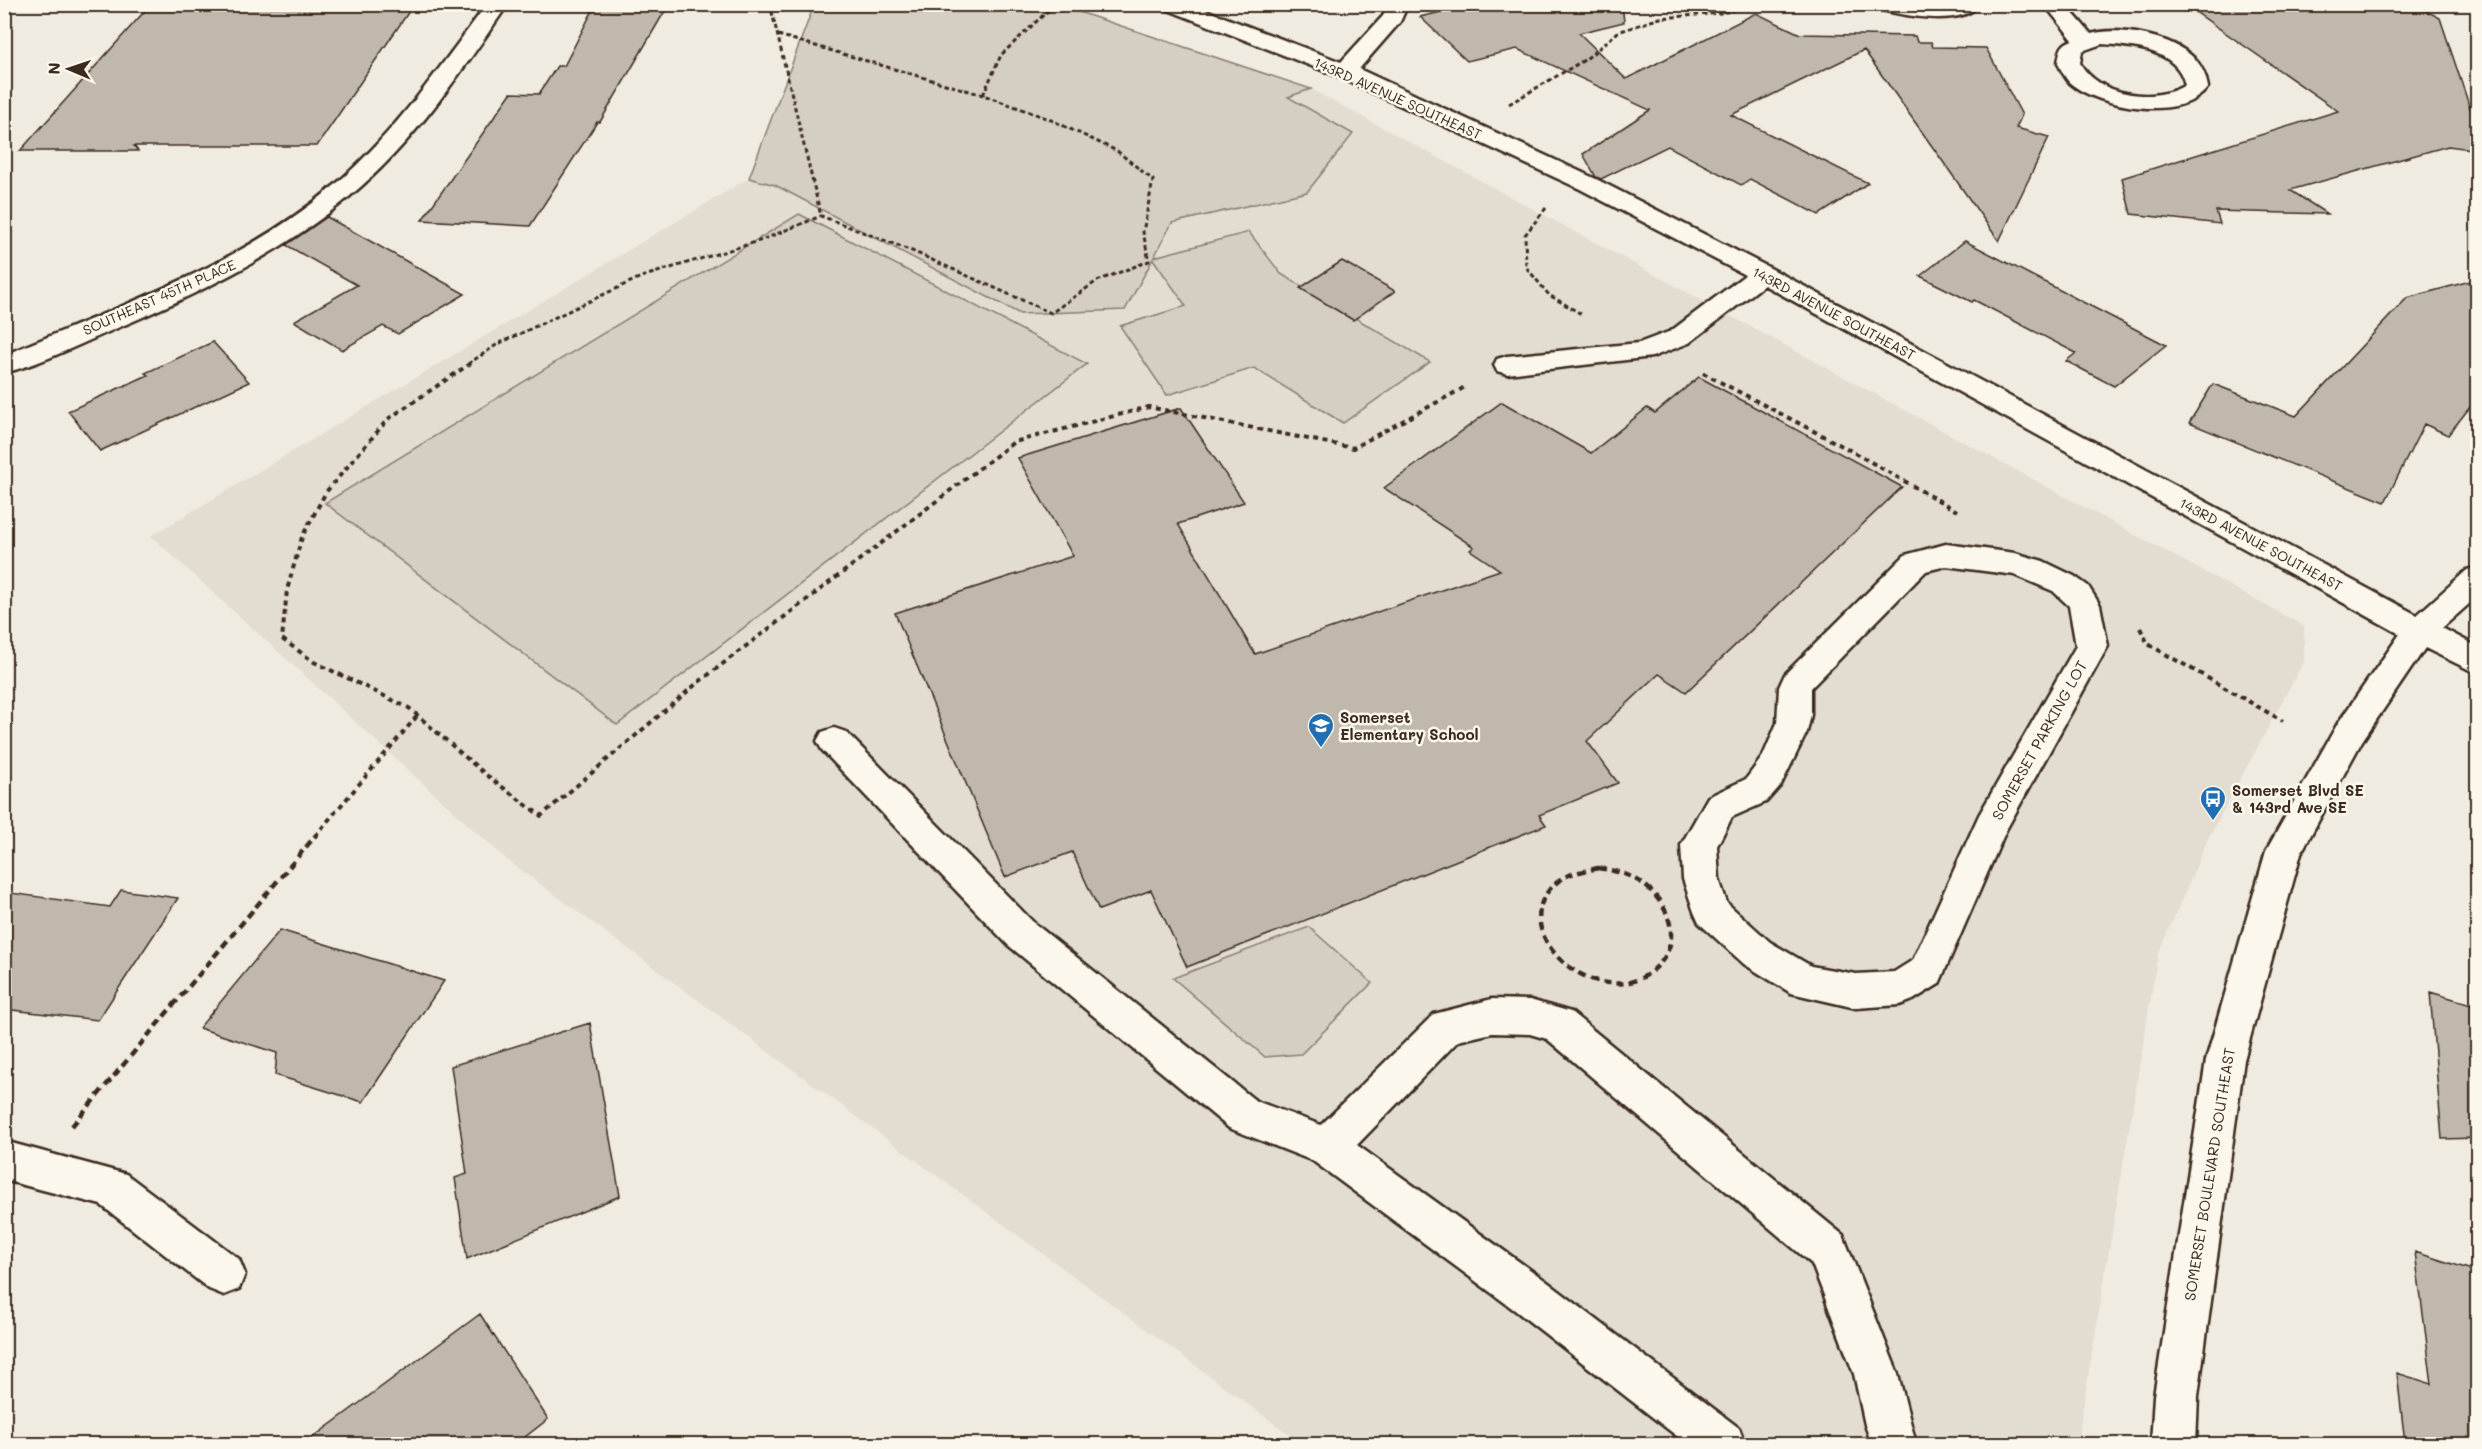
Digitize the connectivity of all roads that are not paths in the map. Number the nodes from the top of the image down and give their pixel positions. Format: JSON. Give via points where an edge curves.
{"nodes":[{"id":1,"x":498,"y":4,"type":"edge"},
{"id":2,"x":1170,"y":4,"type":"edge"},
{"id":3,"x":1398,"y":4,"type":"edge"},
{"id":4,"x":1881,"y":4,"type":"edge"},
{"id":5,"x":1969,"y":4,"type":"edge"},
{"id":6,"x":2054,"y":4,"type":"edge"},
{"id":7,"x":2085,"y":41,"type":"junction"},
{"id":8,"x":1345,"y":71,"type":"junction"},
{"id":9,"x":1763,"y":274,"type":"junction"},
{"id":10,"x":4,"y":365,"type":"edge"},
{"id":11,"x":1507,"y":365,"type":"road end"},
{"id":12,"x":2478,"y":578,"type":"edge"},
{"id":13,"x":2420,"y":630,"type":"junction"},
{"id":14,"x":2478,"y":662,"type":"edge"},
{"id":15,"x":834,"y":741,"type":"dead end"},
{"id":16,"x":1991,"y":825,"type":"joint"},
{"id":17,"x":1327,"y":1147,"type":"junction"},
{"id":18,"x":21,"y":1164,"type":"edge"},
{"id":19,"x":224,"y":1274,"type":"dead end"},
{"id":20,"x":1723,"y":1444,"type":"edge"},
{"id":21,"x":1894,"y":1444,"type":"edge"},
{"id":22,"x":2174,"y":1444,"type":"edge"}],
"edges":[{"from":1,"to":10,"type":"street","name":"SOUTHEAST 45TH PLACE","via":[[417,113],[381,152],[342,190],[287,231],[225,270]]},
{"from":2,"to":8,"type":"street","name":"143RD AVENUE SOUTHEAST"},
{"from":3,"to":8,"type":"street","via":[[1393,18]]},
{"from":4,"to":5,"type":"street","via":[[1913,11],[1961,9]]},
{"from":6,"to":7,"type":"street"},
{"from":7,"to":7,"type":"street","via":[[2072,47],[2067,56],[2068,66],[2076,78],[2111,96],[2156,103],[2175,101],[2197,87],[2191,66],[2162,48],[2121,38]]},
{"from":8,"to":9,"type":"street","name":"143RD AVENUE SOUTHEAST","via":[[1588,184]]},
{"from":9,"to":11,"type":"street","via":[[1680,337],[1643,351]]},
{"from":9,"to":13,"type":"street","name":"143RD AVENUE SOUTHEAST"},
{"from":12,"to":13,"type":"street","name":"SOMERSET BOULEVARD SOUTHEAST"},
{"from":13,"to":14,"type":"street","name":"143RD AVENUE SOUTHEAST"},
{"from":13,"to":22,"type":"street","name":"SOMERSET BOULEVARD SOUTHEAST","via":[[2350,732],[2284,851],[2225,1060],[2176,1396]]},
{"from":15,"to":17,"type":"street","via":[[1021,934],[1243,1115]]},
{"from":16,"to":16,"type":"street","name":"SOMERSET PARKING LOT","via":[[2092,646],[2090,623],[2078,595],[2052,579],[2016,564],[1946,555],[1916,563],[1796,683],[1792,696],[1796,713],[1793,730],[1760,788],[1720,807],[1699,845],[1701,879],[1712,912],[1757,953],[1804,981],[1857,991],[1900,988],[1926,972]]},
{"from":17,"to":20,"type":"street","via":[[1531,1296]]},
{"from":17,"to":21,"type":"street","via":[[1447,1026],[1492,1016],[1530,1017],[1558,1024],[1828,1250],[1876,1374]]},
{"from":18,"to":19,"type":"street","via":[[112,1188]]}]}
